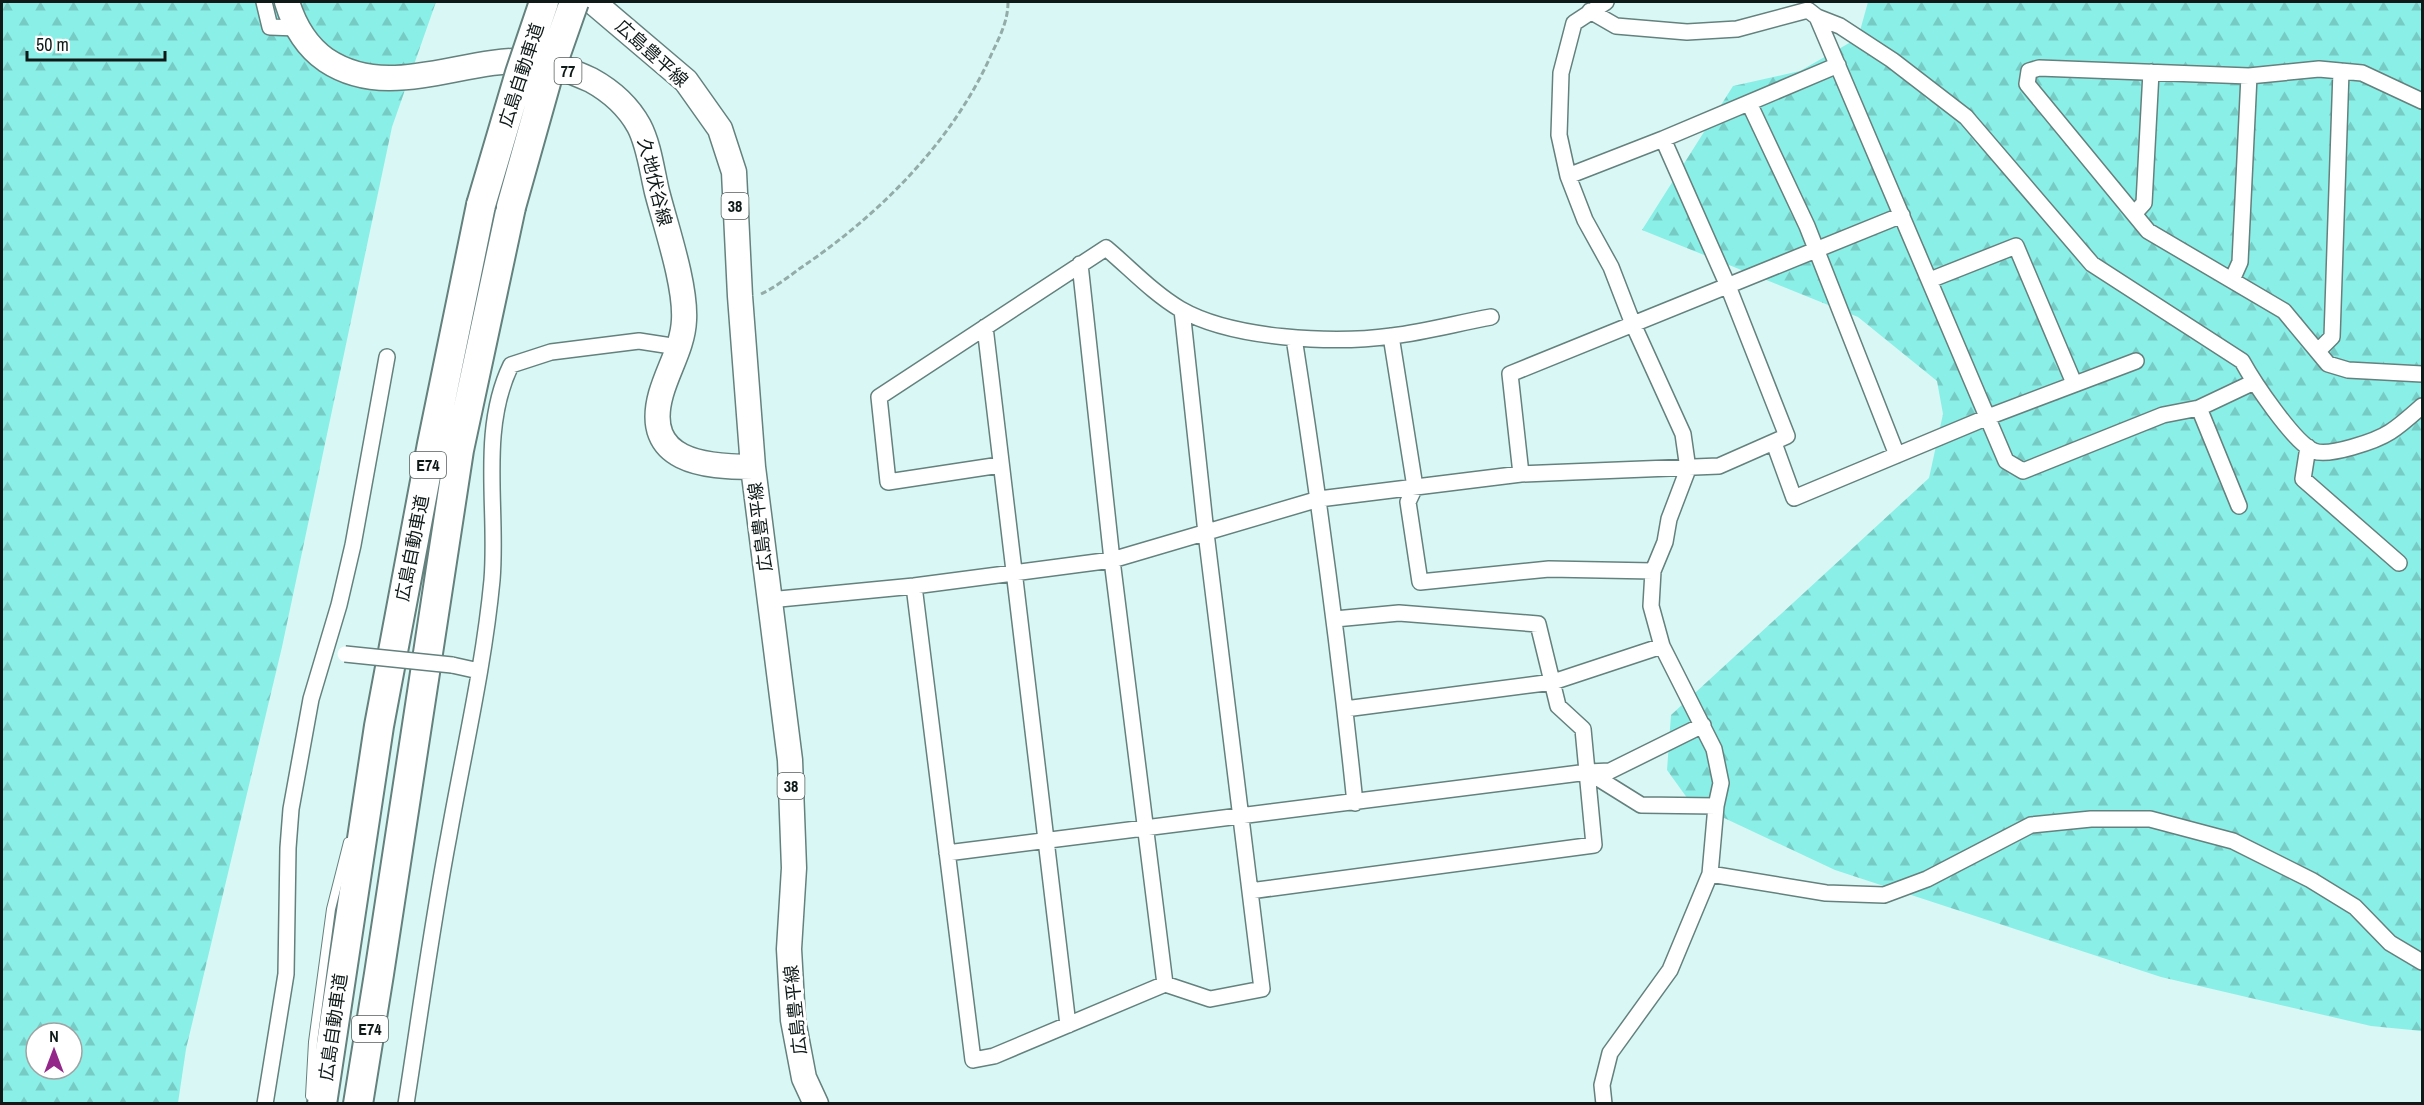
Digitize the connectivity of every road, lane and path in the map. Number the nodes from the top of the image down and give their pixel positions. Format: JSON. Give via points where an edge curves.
{"nodes":[{"id":1,"x":264,"y":2,"type":"edge"},
{"id":2,"x":287,"y":2,"type":"edge"},
{"id":3,"x":544,"y":2,"type":"edge"},
{"id":4,"x":574,"y":2,"type":"edge"},
{"id":5,"x":593,"y":2,"type":"edge"},
{"id":6,"x":1008,"y":2,"type":"edge"},
{"id":7,"x":1606,"y":2,"type":"edge"},
{"id":8,"x":1590,"y":11,"type":"junction"},
{"id":9,"x":1817,"y":17,"type":"junction"},
{"id":10,"x":297,"y":28,"type":"junction"},
{"id":11,"x":1838,"y":65,"type":"junction"},
{"id":12,"x":2341,"y":71,"type":"junction"},
{"id":13,"x":2151,"y":72,"type":"junction"},
{"id":14,"x":2249,"y":76,"type":"junction"},
{"id":15,"x":2422,"y":101,"type":"edge"},
{"id":16,"x":1749,"y":103,"type":"junction"},
{"id":17,"x":1663,"y":139,"type":"junction"},
{"id":18,"x":1568,"y":176,"type":"junction"},
{"id":19,"x":2134,"y":214,"type":"junction"},
{"id":20,"x":1902,"y":215,"type":"junction"},
{"id":21,"x":1817,"y":251,"type":"junction"},
{"id":22,"x":1080,"y":264,"type":"junction"},
{"id":23,"x":1930,"y":280,"type":"junction"},
{"id":24,"x":2232,"y":280,"type":"junction"},
{"id":25,"x":1728,"y":286,"type":"junction"},
{"id":26,"x":740,"y":296,"type":"junction"},
{"id":27,"x":1182,"y":310,"type":"junction"},
{"id":28,"x":1491,"y":317,"type":"dead end"},
{"id":29,"x":1633,"y":324,"type":"junction"},
{"id":30,"x":985,"y":327,"type":"junction"},
{"id":31,"x":1391,"y":336,"type":"junction"},
{"id":32,"x":1294,"y":338,"type":"junction"},
{"id":33,"x":678,"y":347,"type":"junction"},
{"id":34,"x":2318,"y":351,"type":"junction"},
{"id":35,"x":387,"y":357,"type":"dead end"},
{"id":36,"x":2136,"y":361,"type":"dead end"},
{"id":37,"x":2422,"y":374,"type":"edge"},
{"id":38,"x":2254,"y":382,"type":"junction"},
{"id":39,"x":2074,"y":383,"type":"junction"},
{"id":40,"x":2422,"y":406,"type":"edge"},
{"id":41,"x":2199,"y":408,"type":"junction"},
{"id":42,"x":1988,"y":417,"type":"junction"},
{"id":43,"x":1774,"y":442,"type":"junction"},
{"id":44,"x":2308,"y":447,"type":"junction"},
{"id":45,"x":1897,"y":455,"type":"junction"},
{"id":46,"x":1000,"y":465,"type":"junction"},
{"id":47,"x":753,"y":467,"type":"junction"},
{"id":48,"x":1688,"y":469,"type":"junction"},
{"id":49,"x":1521,"y":474,"type":"junction"},
{"id":50,"x":1415,"y":487,"type":"junction"},
{"id":51,"x":1319,"y":499,"type":"junction"},
{"id":52,"x":2239,"y":506,"type":"dead end"},
{"id":53,"x":1206,"y":533,"type":"junction"},
{"id":54,"x":1112,"y":560,"type":"junction"},
{"id":55,"x":2399,"y":563,"type":"dead end"},
{"id":56,"x":1653,"y":571,"type":"junction"},
{"id":57,"x":1013,"y":572,"type":"junction"},
{"id":58,"x":914,"y":586,"type":"junction"},
{"id":59,"x":769,"y":600,"type":"junction"},
{"id":60,"x":1335,"y":619,"type":"junction"},
{"id":61,"x":1662,"y":646,"type":"junction"},
{"id":62,"x":327,"y":649,"type":"junction"},
{"id":63,"x":479,"y":671,"type":"junction"},
{"id":64,"x":424,"y":674,"type":"junction"},
{"id":65,"x":1553,"y":682,"type":"junction"},
{"id":66,"x":1346,"y":708,"type":"junction"},
{"id":67,"x":1703,"y":725,"type":"junction"},
{"id":68,"x":379,"y":726,"type":"junction"},
{"id":69,"x":425,"y":733,"type":"dead end"},
{"id":70,"x":1588,"y":772,"type":"junction"},
{"id":71,"x":1355,"y":803,"type":"junction"},
{"id":72,"x":358,"y":806,"type":"dead end"},
{"id":73,"x":1716,"y":806,"type":"junction"},
{"id":74,"x":1241,"y":816,"type":"junction"},
{"id":75,"x":1146,"y":828,"type":"junction"},
{"id":76,"x":352,"y":829,"type":"dead end"},
{"id":77,"x":1046,"y":841,"type":"junction"},
{"id":78,"x":947,"y":853,"type":"junction"},
{"id":79,"x":1710,"y":874,"type":"junction"},
{"id":80,"x":1250,"y":891,"type":"junction"},
{"id":81,"x":400,"y":897,"type":"dead end"},
{"id":82,"x":382,"y":954,"type":"junction"},
{"id":83,"x":2422,"y":962,"type":"edge"},
{"id":84,"x":1165,"y":984,"type":"junction"},
{"id":85,"x":1068,"y":1024,"type":"junction"},
{"id":86,"x":265,"y":1104,"type":"edge"},
{"id":87,"x":309,"y":1104,"type":"edge"},
{"id":88,"x":322,"y":1104,"type":"edge"},
{"id":89,"x":357,"y":1104,"type":"edge"},
{"id":90,"x":406,"y":1104,"type":"edge"},
{"id":91,"x":816,"y":1104,"type":"edge"},
{"id":92,"x":1604,"y":1104,"type":"edge"}],
"edges":[{"from":1,"to":10,"type":"street","via":[[270,27]]},
{"from":2,"to":10,"type":"main road","name":"久地伏谷線","number":"77"},
{"from":3,"to":68,"type":"highway","name":"広島自動車道","number":"E74","bridge":true,"via":[[481,205]]},
{"from":4,"to":64,"type":"highway","name":"広島自動車道","number":"E74","bridge":true,"via":[[511,207],[459,450]]},
{"from":5,"to":26,"type":"main road","name":"広島豊平線","number":"38","via":[[686,81],[720,129],[734,172]]},
{"from":6,"to":26,"type":"path","via":[[1008,18],[983,74],[938,142],[883,204],[834,246],[762,294]]},
{"from":7,"to":8,"type":"street"},
{"from":8,"to":9,"type":"street","via":[[1616,26],[1687,32],[1737,29],[1808,10]]},
{"from":8,"to":18,"type":"street","via":[[1574,23],[1561,73],[1558,135]]},
{"from":9,"to":11,"type":"street"},
{"from":9,"to":38,"type":"street","via":[[1840,26],[1892,60],[1966,117],[2092,264],[2242,361]]},
{"from":10,"to":33,"type":"main road","name":"久地伏谷線","number":"77","via":[[315,52],[339,68],[364,77],[394,79],[531,61],[575,73],[603,86],[626,105],[648,152],[683,295],[684,321]]},
{"from":11,"to":16,"type":"street"},
{"from":11,"to":20,"type":"street"},
{"from":12,"to":14,"type":"street","via":[[2319,69]]},
{"from":12,"to":15,"type":"street","via":[[2362,73]]},
{"from":12,"to":34,"type":"street","via":[[2332,337]]},
{"from":13,"to":14,"type":"street"},
{"from":13,"to":19,"type":"street","via":[[2144,203]]},
{"from":13,"to":19,"type":"street","via":[[2039,68],[2029,72],[2027,84]]},
{"from":14,"to":24,"type":"street","via":[[2240,262]]},
{"from":16,"to":17,"type":"street"},
{"from":16,"to":21,"type":"street"},
{"from":17,"to":18,"type":"street"},
{"from":17,"to":25,"type":"street"},
{"from":18,"to":29,"type":"street"},
{"from":19,"to":24,"type":"street","via":[[2148,231]]},
{"from":20,"to":21,"type":"street"},
{"from":20,"to":23,"type":"street"},
{"from":21,"to":25,"type":"street"},
{"from":21,"to":45,"type":"street"},
{"from":22,"to":27,"type":"street","via":[[1106,248]]},
{"from":22,"to":30,"type":"street"},
{"from":22,"to":54,"type":"street"},
{"from":23,"to":39,"type":"street","via":[[2016,246]]},
{"from":23,"to":42,"type":"street"},
{"from":24,"to":34,"type":"street","via":[[2284,311]]},
{"from":25,"to":29,"type":"street"},
{"from":25,"to":43,"type":"street","via":[[1787,436]]},
{"from":26,"to":47,"type":"main road","name":"広島豊平線","number":"38"},
{"from":27,"to":32,"type":"street","via":[[1228,327]]},
{"from":27,"to":53,"type":"street"},
{"from":28,"to":31,"type":"street"},
{"from":29,"to":48,"type":"street","via":[[1683,434]]},
{"from":29,"to":49,"type":"street","via":[[1510,374]]},
{"from":30,"to":46,"type":"street"},
{"from":30,"to":46,"type":"street","via":[[879,397],[888,482]]},
{"from":31,"to":32,"type":"street"},
{"from":31,"to":50,"type":"street"},
{"from":32,"to":51,"type":"street"},
{"from":33,"to":47,"type":"main road","name":"久地伏谷線","number":"77","via":[[658,412],[665,442],[694,462]]},
{"from":33,"to":63,"type":"street","via":[[639,341],[551,352],[511,365],[501,385],[492,437],[492,579]]},
{"from":34,"to":37,"type":"street","via":[[2328,364],[2348,370]]},
{"from":35,"to":62,"type":"street","via":[[353,545]]},
{"from":36,"to":39,"type":"street"},
{"from":38,"to":41,"type":"street"},
{"from":38,"to":44,"type":"street"},
{"from":39,"to":42,"type":"street"},
{"from":40,"to":44,"type":"street","via":[[2388,433],[2337,452],[2315,452]]},
{"from":41,"to":42,"type":"street","via":[[2163,415],[2023,471],[2006,461]]},
{"from":41,"to":52,"type":"street"},
{"from":42,"to":45,"type":"street"},
{"from":43,"to":45,"type":"street","via":[[1794,498]]},
{"from":43,"to":48,"type":"street","via":[[1719,466]]},
{"from":44,"to":55,"type":"street","via":[[2303,479]]},
{"from":46,"to":57,"type":"street"},
{"from":47,"to":59,"type":"main road","name":"広島豊平線","number":"38"},
{"from":48,"to":49,"type":"street"},
{"from":48,"to":56,"type":"street"},
{"from":49,"to":50,"type":"street"},
{"from":50,"to":51,"type":"street"},
{"from":50,"to":56,"type":"street","via":[[1408,502],[1420,582],[1549,569]]},
{"from":51,"to":53,"type":"street"},
{"from":51,"to":60,"type":"street"},
{"from":53,"to":54,"type":"street"},
{"from":53,"to":74,"type":"street"},
{"from":54,"to":57,"type":"street"},
{"from":54,"to":75,"type":"street"},
{"from":56,"to":61,"type":"street","via":[[1651,606]]},
{"from":57,"to":58,"type":"street"},
{"from":57,"to":77,"type":"street"},
{"from":58,"to":59,"type":"street"},
{"from":58,"to":78,"type":"street"},
{"from":59,"to":91,"type":"main road","name":"広島豊平線","number":"38","via":[[790,760],[794,868],[789,949],[793,1020],[804,1078]]},
{"from":60,"to":65,"type":"street","via":[[1399,613],[1538,624]]},
{"from":60,"to":66,"type":"street"},
{"from":61,"to":65,"type":"street"},
{"from":61,"to":67,"type":"street"},
{"from":62,"to":63,"type":"street","bridge":true},
{"from":62,"to":86,"type":"street","via":[[310,699],[291,809],[286,974]]},
{"from":63,"to":90,"type":"street","via":[[436,903]]},
{"from":64,"to":69,"type":"lane"},
{"from":64,"to":82,"type":"highway","name":"広島自動車道","number":"E74"},
{"from":65,"to":66,"type":"street"},
{"from":65,"to":70,"type":"street","via":[[1558,706],[1583,729]]},
{"from":66,"to":71,"type":"street"},
{"from":67,"to":70,"type":"street","via":[[1610,771]]},
{"from":67,"to":73,"type":"street","via":[[1714,749],[1720,783]]},
{"from":68,"to":72,"type":"lane"},
{"from":68,"to":88,"type":"highway","name":"広島自動車道","number":"E74"},
{"from":70,"to":71,"type":"street"},
{"from":70,"to":73,"type":"street","via":[[1641,805]]},
{"from":70,"to":80,"type":"street","via":[[1594,845]]},
{"from":71,"to":74,"type":"street"},
{"from":73,"to":79,"type":"street"},
{"from":74,"to":75,"type":"street"},
{"from":74,"to":80,"type":"street"},
{"from":75,"to":77,"type":"street"},
{"from":75,"to":84,"type":"street"},
{"from":76,"to":87,"type":"lane","via":[[331,909]]},
{"from":77,"to":78,"type":"street"},
{"from":77,"to":85,"type":"street"},
{"from":78,"to":85,"type":"street","via":[[973,1060],[994,1056]]},
{"from":79,"to":83,"type":"street","via":[[1826,893],[1884,895],[1927,879],[2031,825],[2150,819],[2233,841],[2311,880],[2355,907],[2390,943]]},
{"from":79,"to":92,"type":"street","via":[[1670,970],[1610,1053],[1602,1085]]},
{"from":80,"to":84,"type":"street","via":[[1262,989],[1209,999]]},
{"from":81,"to":82,"type":"lane"},
{"from":82,"to":89,"type":"highway","name":"広島自動車道","number":"E74"},
{"from":84,"to":85,"type":"street"}]}
